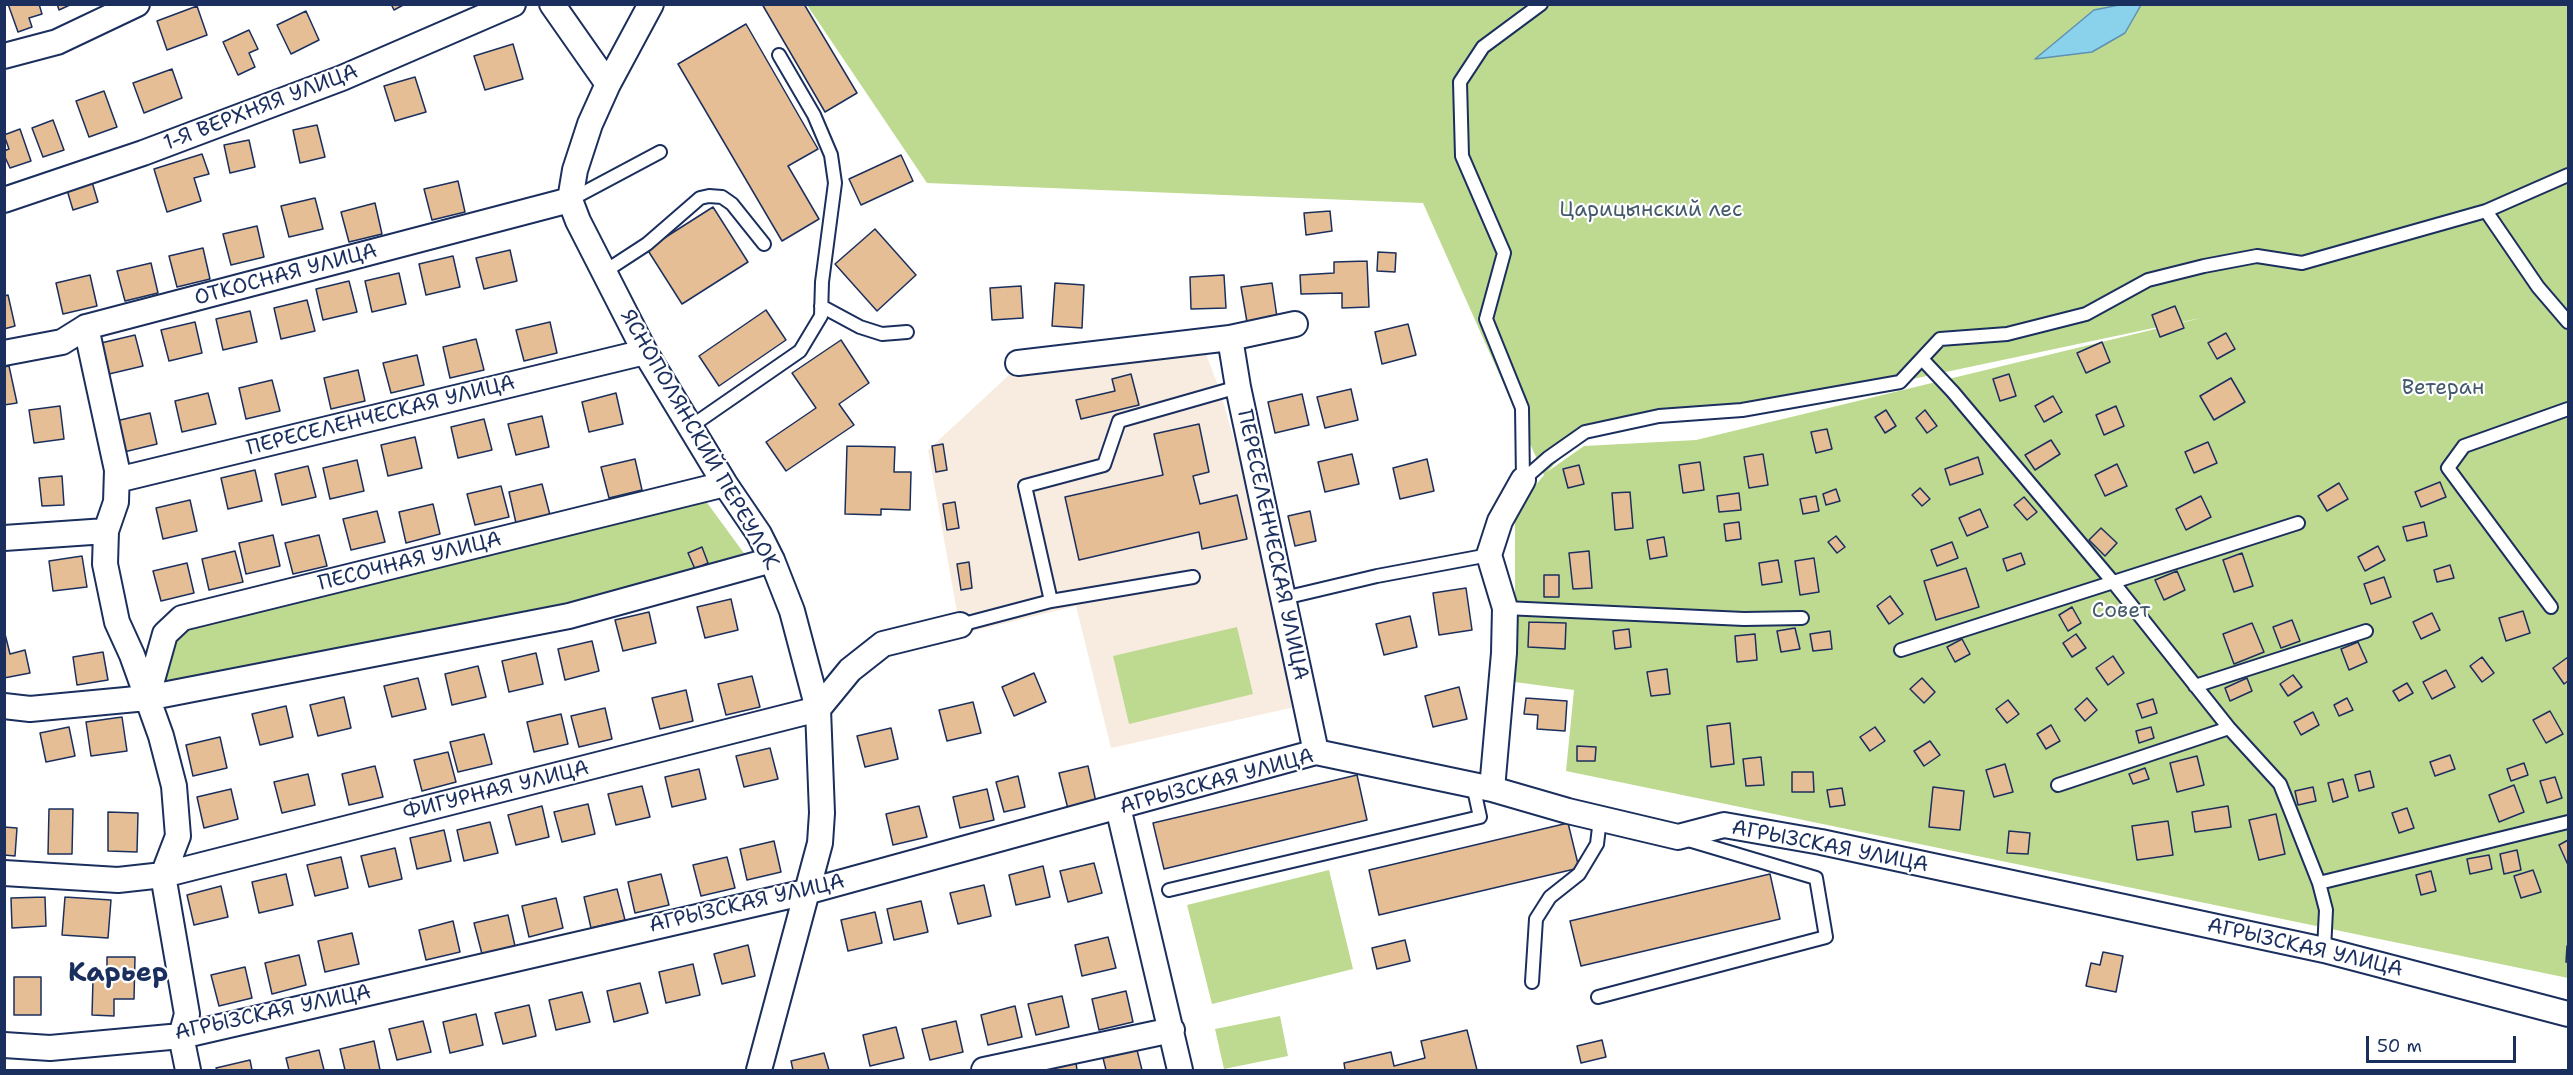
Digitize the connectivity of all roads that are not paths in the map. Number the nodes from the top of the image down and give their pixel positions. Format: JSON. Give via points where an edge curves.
{"nodes":[{"id":1,"x":137,"y":4,"type":"edge"},
{"id":2,"x":513,"y":4,"type":"edge"},
{"id":3,"x":552,"y":4,"type":"edge"},
{"id":4,"x":651,"y":4,"type":"edge"},
{"id":5,"x":1541,"y":4,"type":"edge"},
{"id":6,"x":779,"y":55,"type":"dead end"},
{"id":7,"x":4,"y":56,"type":"edge"},
{"id":8,"x":608,"y":84,"type":"junction"},
{"id":9,"x":660,"y":152,"type":"dead end"},
{"id":10,"x":2568,"y":175,"type":"edge"},
{"id":11,"x":4,"y":200,"type":"edge"},
{"id":12,"x":570,"y":200,"type":"junction"},
{"id":13,"x":2486,"y":211,"type":"junction"},
{"id":14,"x":764,"y":244,"type":"dead end"},
{"id":15,"x":604,"y":272,"type":"junction"},
{"id":16,"x":821,"y":306,"type":"junction"},
{"id":17,"x":2568,"y":322,"type":"edge"},
{"id":18,"x":1295,"y":324,"type":"dead end"},
{"id":19,"x":86,"y":327,"type":"junction"},
{"id":20,"x":907,"y":332,"type":"dead end"},
{"id":21,"x":1230,"y":338,"type":"junction"},
{"id":22,"x":645,"y":352,"type":"junction"},
{"id":23,"x":4,"y":354,"type":"edge"},
{"id":24,"x":1922,"y":359,"type":"junction"},
{"id":25,"x":1018,"y":363,"type":"dead end"},
{"id":26,"x":1238,"y":387,"type":"junction"},
{"id":27,"x":2568,"y":409,"type":"edge"},
{"id":28,"x":690,"y":427,"type":"junction"},
{"id":29,"x":117,"y":480,"type":"junction"},
{"id":30,"x":1523,"y":480,"type":"junction"},
{"id":31,"x":725,"y":484,"type":"junction"},
{"id":32,"x":2298,"y":523,"type":"dead end"},
{"id":33,"x":106,"y":531,"type":"junction"},
{"id":34,"x":4,"y":538,"type":"edge"},
{"id":35,"x":1489,"y":555,"type":"junction"},
{"id":36,"x":772,"y":560,"type":"junction"},
{"id":37,"x":1193,"y":577,"type":"dead end"},
{"id":38,"x":2113,"y":582,"type":"junction"},
{"id":39,"x":1284,"y":598,"type":"junction"},
{"id":40,"x":1051,"y":601,"type":"junction"},
{"id":41,"x":2551,"y":607,"type":"dead end"},
{"id":42,"x":1505,"y":608,"type":"junction"},
{"id":43,"x":1802,"y":618,"type":"dead end"},
{"id":44,"x":960,"y":625,"type":"joint"},
{"id":45,"x":2366,"y":631,"type":"dead end"},
{"id":46,"x":1900,"y":650,"type":"dead end"},
{"id":47,"x":2195,"y":687,"type":"junction"},
{"id":48,"x":147,"y":698,"type":"junction"},
{"id":49,"x":4,"y":706,"type":"edge"},
{"id":50,"x":818,"y":709,"type":"junction"},
{"id":51,"x":2229,"y":728,"type":"junction"},
{"id":52,"x":1316,"y":753,"type":"junction"},
{"id":53,"x":2058,"y":785,"type":"dead end"},
{"id":54,"x":1482,"y":787,"type":"junction"},
{"id":55,"x":1118,"y":807,"type":"junction"},
{"id":56,"x":1600,"y":819,"type":"junction"},
{"id":57,"x":2568,"y":822,"type":"edge"},
{"id":58,"x":1678,"y":837,"type":"junction"},
{"id":59,"x":4,"y":873,"type":"edge"},
{"id":60,"x":163,"y":875,"type":"junction"},
{"id":61,"x":2319,"y":883,"type":"junction"},
{"id":62,"x":1169,"y":890,"type":"dead end"},
{"id":63,"x":806,"y":892,"type":"junction"},
{"id":64,"x":2324,"y":950,"type":"junction"},
{"id":65,"x":1532,"y":982,"type":"dead end"},
{"id":66,"x":1598,"y":997,"type":"dead end"},
{"id":67,"x":2568,"y":1014,"type":"edge"},
{"id":68,"x":1172,"y":1030,"type":"junction"},
{"id":69,"x":181,"y":1036,"type":"junction"},
{"id":70,"x":4,"y":1045,"type":"edge"},
{"id":71,"x":188,"y":1071,"type":"edge"},
{"id":72,"x":759,"y":1071,"type":"edge"},
{"id":73,"x":984,"y":1071,"type":"edge"},
{"id":74,"x":1180,"y":1071,"type":"edge"}],
"edges":[{"from":1,"to":7,"type":"street","via":[[57,42]]},
{"from":2,"to":11,"type":"street","name":"1-Я ВЕРХНЯЯ УЛИЦА","via":[[342,78]]},
{"from":3,"to":8,"type":"street"},
{"from":4,"to":8,"type":"street"},
{"from":5,"to":30,"type":"lane","via":[[1483,47],[1460,82],[1462,156],[1504,253],[1486,319],[1522,408]]},
{"from":6,"to":16,"type":"lane","via":[[814,115],[831,154],[835,183]]},
{"from":8,"to":12,"type":"street","via":[[590,124]]},
{"from":9,"to":12,"type":"lane"},
{"from":10,"to":13,"type":"lane"},
{"from":12,"to":15,"type":"street","name":"ЯСНОПОЛЯНСКИЙ ПЕРЕУЛОК"},
{"from":12,"to":19,"type":"street","name":"ОТКОСНАЯ УЛИЦА"},
{"from":13,"to":17,"type":"lane","via":[[2538,287]]},
{"from":13,"to":24,"type":"lane","via":[[2302,263],[2256,256],[2148,280],[2086,314],[2007,334],[1940,339]]},
{"from":14,"to":15,"type":"lane","via":[[732,204],[709,195]]},
{"from":15,"to":22,"type":"street","name":"ЯСНОПОЛЯНСКИЙ ПЕРЕУЛОК"},
{"from":16,"to":20,"type":"lane","via":[[882,334]]},
{"from":16,"to":28,"type":"lane","via":[[821,316],[800,351]]},
{"from":18,"to":21,"type":"street"},
{"from":19,"to":23,"type":"street","name":"ОТКОСНАЯ УЛИЦА","via":[[62,342]]},
{"from":19,"to":29,"type":"street"},
{"from":21,"to":25,"type":"street"},
{"from":21,"to":26,"type":"street","name":"ПЕРЕСЕЛЕНЧЕСКАЯ УЛИЦА"},
{"from":22,"to":28,"type":"street","name":"ЯСНОПОЛЯНСКИЙ ПЕРЕУЛОК"},
{"from":22,"to":29,"type":"street","name":"ПЕРЕСЕЛЕНЧЕСКАЯ УЛИЦА"},
{"from":24,"to":30,"type":"lane","via":[[1900,382],[1742,410],[1659,416],[1585,432]]},
{"from":24,"to":38,"type":"lane"},
{"from":26,"to":39,"type":"street","name":"ПЕРЕСЕЛЕНЧЕСКАЯ УЛИЦА"},
{"from":26,"to":40,"type":"lane","via":[[1119,421],[1104,465],[1025,486]]},
{"from":27,"to":41,"type":"lane","via":[[2464,446],[2448,468]]},
{"from":28,"to":31,"type":"street","name":"ЯСНОПОЛЯНСКИЙ ПЕРЕУЛОК"},
{"from":29,"to":33,"type":"street","via":[[116,502]]},
{"from":30,"to":35,"type":"street","via":[[1500,521]]},
{"from":31,"to":36,"type":"street","name":"ЯСНОПОЛЯНСКИЙ ПЕРЕУЛОК"},
{"from":31,"to":48,"type":"street","name":"ПЕСОЧНАЯ УЛИЦА","via":[[182,618],[165,634]]},
{"from":32,"to":38,"type":"lane"},
{"from":33,"to":34,"type":"street"},
{"from":33,"to":48,"type":"street","via":[[105,564],[117,622]]},
{"from":35,"to":39,"type":"lane"},
{"from":35,"to":42,"type":"street"},
{"from":36,"to":48,"type":"street","via":[[569,615]]},
{"from":36,"to":50,"type":"street","name":"ЯСНОПОЛЯНСКИЙ ПЕРЕУЛОК","via":[[792,611]]},
{"from":37,"to":40,"type":"lane"},
{"from":38,"to":46,"type":"lane"},
{"from":38,"to":47,"type":"lane"},
{"from":39,"to":52,"type":"street","name":"ПЕРЕСЕЛЕНЧЕСКАЯ УЛИЦА"},
{"from":40,"to":44,"type":"lane"},
{"from":42,"to":43,"type":"lane"},
{"from":42,"to":54,"type":"street","via":[[1504,653]]},
{"from":44,"to":50,"type":"street","via":[[883,644],[850,670]]},
{"from":45,"to":47,"type":"lane"},
{"from":47,"to":51,"type":"lane"},
{"from":48,"to":49,"type":"street","via":[[30,709]]},
{"from":48,"to":60,"type":"street","via":[[174,786],[178,836]]},
{"from":50,"to":60,"type":"street","name":"ФИГУРНАЯ УЛИЦА"},
{"from":50,"to":63,"type":"street","name":"ЯСНОПОЛЯНСКИЙ ПЕРЕУЛОК","via":[[822,813],[820,843]]},
{"from":51,"to":53,"type":"lane"},
{"from":51,"to":61,"type":"lane","via":[[2280,784]]},
{"from":52,"to":54,"type":"street","name":"АГРЫЗСКАЯ УЛИЦА"},
{"from":52,"to":55,"type":"street","name":"АГРЫЗСКАЯ УЛИЦА"},
{"from":54,"to":56,"type":"street","name":"АГРЫЗСКАЯ УЛИЦА"},
{"from":54,"to":62,"type":"lane","via":[[1480,817]]},
{"from":55,"to":63,"type":"street","name":"АГРЫЗСКАЯ УЛИЦА"},
{"from":55,"to":68,"type":"street"},
{"from":56,"to":58,"type":"street","name":"АГРЫЗСКАЯ УЛИЦА"},
{"from":56,"to":65,"type":"lane","via":[[1597,844],[1579,874],[1550,897],[1536,919]]},
{"from":57,"to":61,"type":"lane"},
{"from":58,"to":64,"type":"street","name":"АГРЫЗСКАЯ УЛИЦА","via":[[1724,825],[1810,840]]},
{"from":58,"to":66,"type":"lane","via":[[1816,878],[1826,938]]},
{"from":59,"to":60,"type":"street","name":"ФИГУРНАЯ УЛИЦА","via":[[118,880]]},
{"from":60,"to":69,"type":"street","via":[[187,1014]]},
{"from":61,"to":64,"type":"lane","via":[[2326,910]]},
{"from":63,"to":69,"type":"street","name":"АГРЫЗСКАЯ УЛИЦА"},
{"from":63,"to":72,"type":"street","name":"ЯСНОПОЛЯНСКИЙ ПЕРЕУЛОК"},
{"from":64,"to":67,"type":"street","name":"АГРЫЗСКАЯ УЛИЦА"},
{"from":68,"to":73,"type":"street"},
{"from":68,"to":74,"type":"street"},
{"from":69,"to":70,"type":"street","name":"АГРЫЗСКАЯ УЛИЦА","via":[[50,1047]]},
{"from":69,"to":71,"type":"street"}]}
